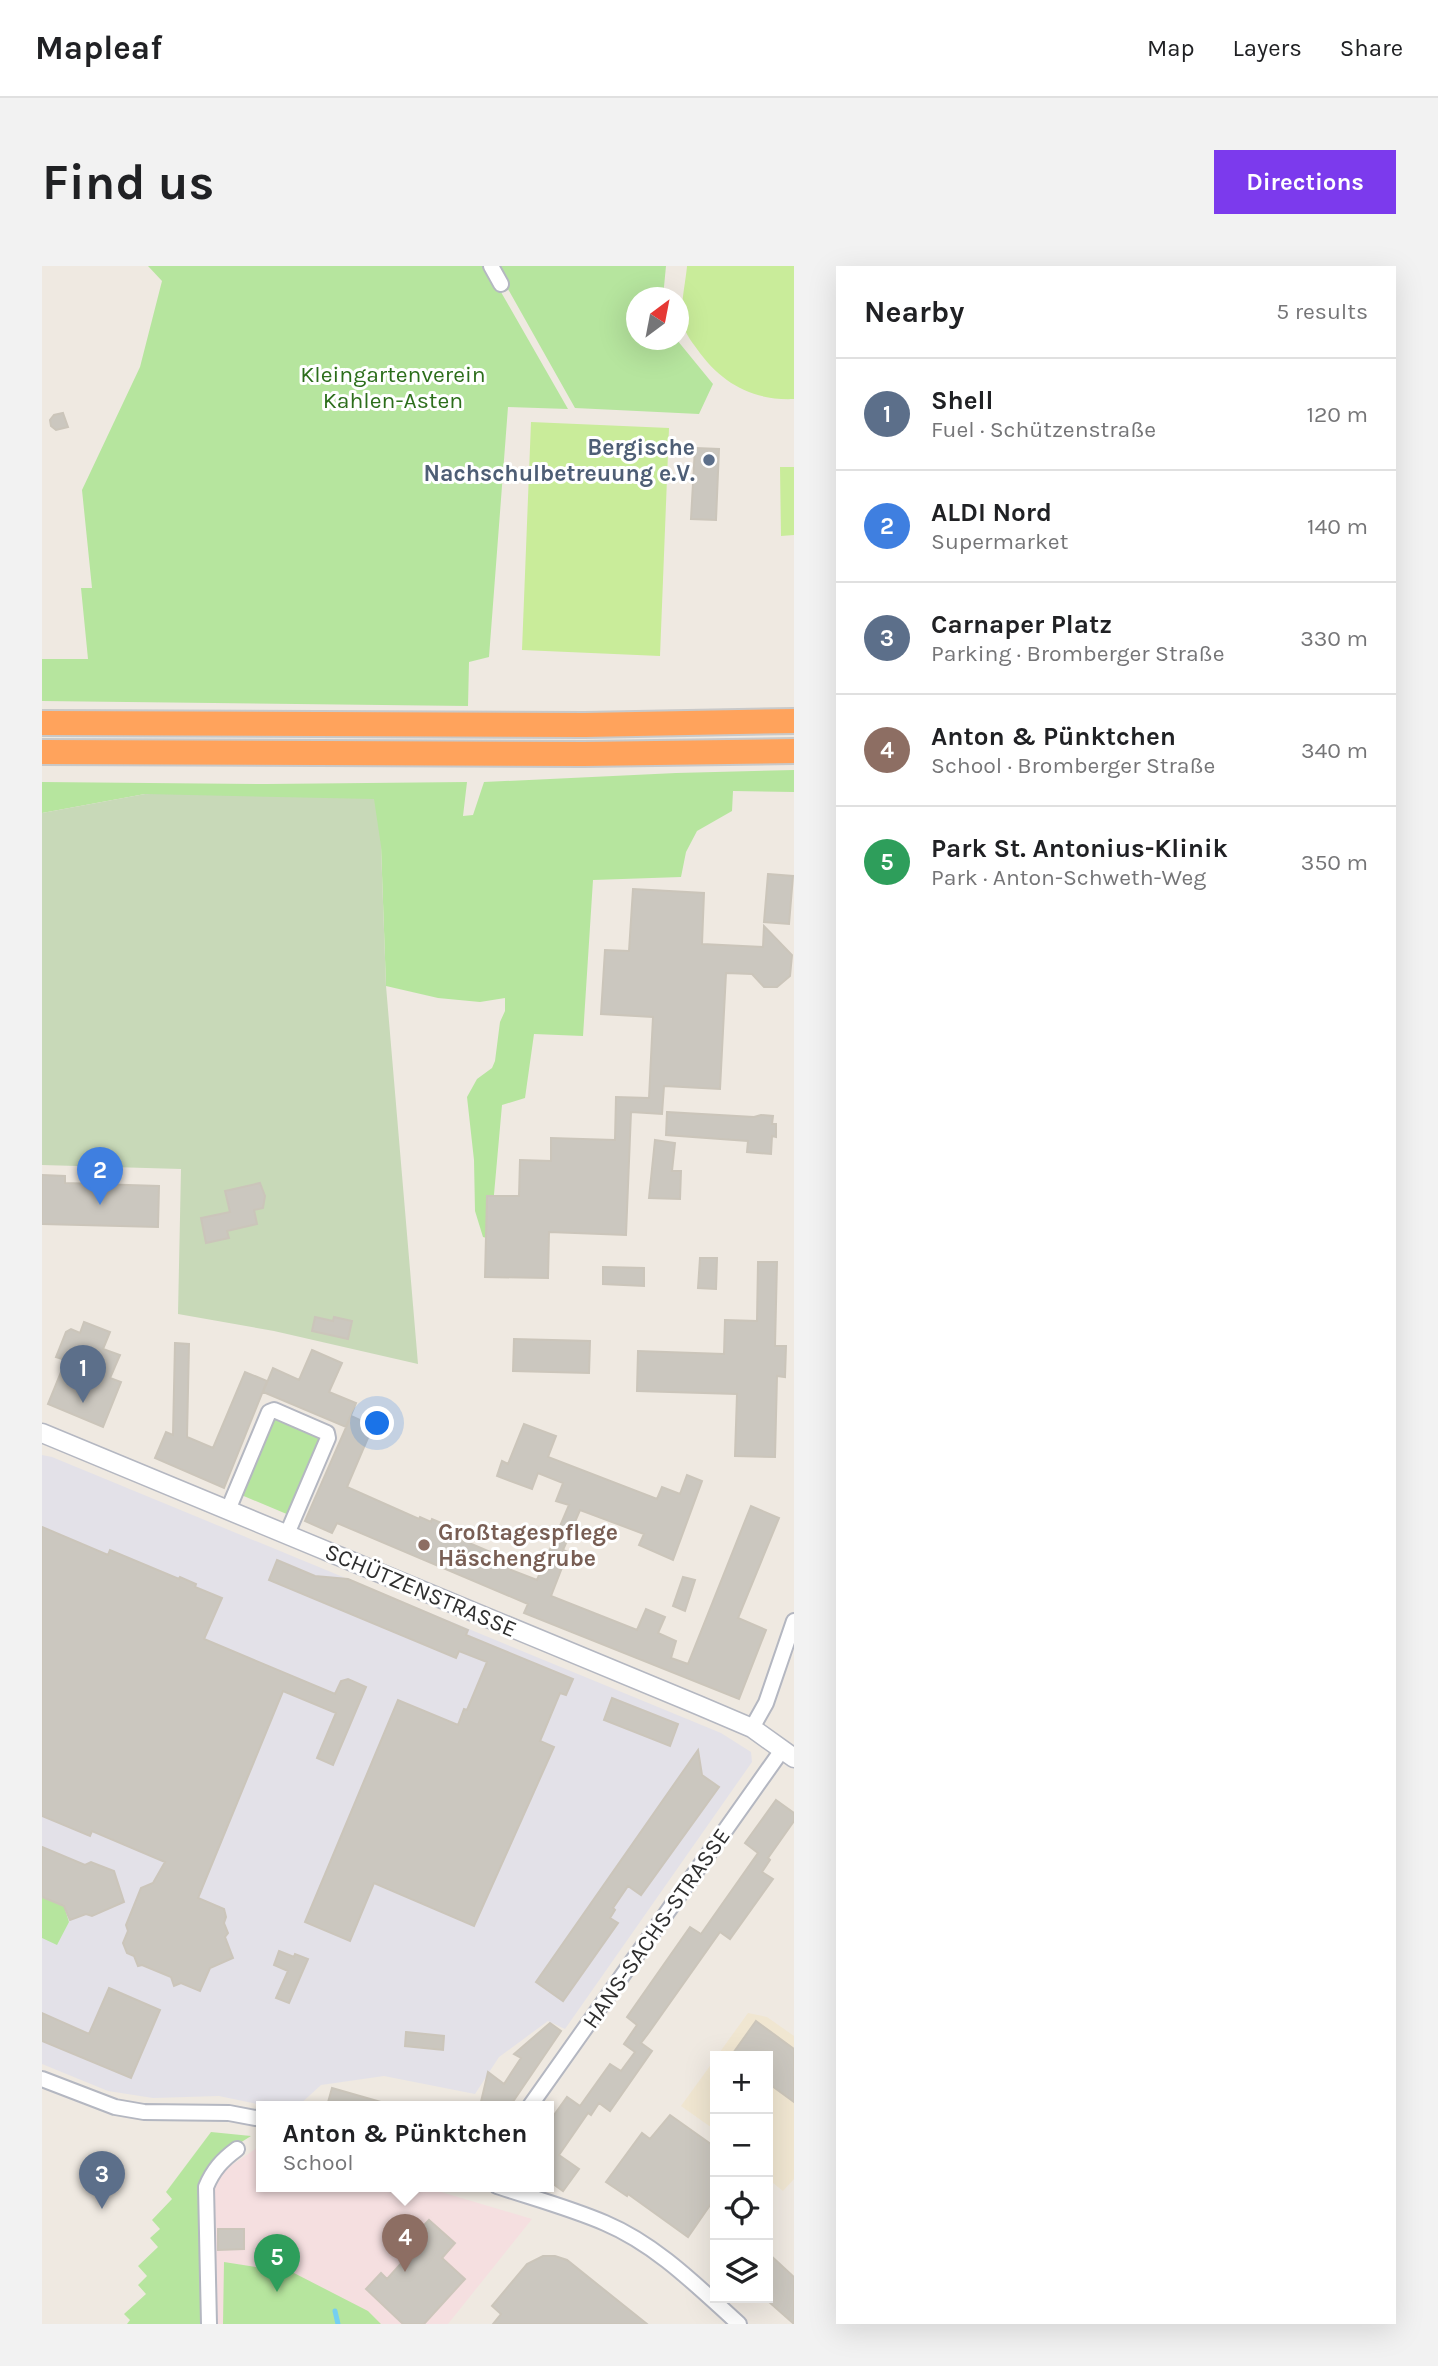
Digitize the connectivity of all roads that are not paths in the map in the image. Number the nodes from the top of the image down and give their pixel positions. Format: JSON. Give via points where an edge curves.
{"nodes":[{"id":1,"x":491,"y":266,"type":"edge"},
{"id":2,"x":501,"y":284,"type":"dead end"},
{"id":3,"x":794,"y":722,"type":"edge"},
{"id":4,"x":42,"y":723,"type":"edge"},
{"id":5,"x":794,"y":751,"type":"edge"},
{"id":6,"x":42,"y":752,"type":"edge"},
{"id":7,"x":42,"y":1433,"type":"edge"},
{"id":8,"x":228,"y":1510,"type":"junction"},
{"id":9,"x":287,"y":1534,"type":"junction"},
{"id":10,"x":794,"y":1621,"type":"edge"},
{"id":11,"x":752,"y":1728,"type":"junction"},
{"id":12,"x":788,"y":1754,"type":"edge"},
{"id":13,"x":42,"y":2079,"type":"edge"},
{"id":14,"x":534,"y":2101,"type":"edge"},
{"id":15,"x":256,"y":2118,"type":"edge"},
{"id":16,"x":237,"y":2149,"type":"dead end"},
{"id":17,"x":515,"y":2192,"type":"edge"},
{"id":18,"x":209,"y":2324,"type":"edge"},
{"id":19,"x":739,"y":2324,"type":"edge"}],
"edges":[{"from":1,"to":2,"type":"street"},
{"from":3,"to":4,"type":"highway"},
{"from":5,"to":6,"type":"highway"},
{"from":7,"to":8,"type":"street","name":"SCHÜTZENSTRASSE"},
{"from":8,"to":9,"type":"street","name":"SCHÜTZENSTRASSE"},
{"from":8,"to":9,"type":"street","via":[[269,1412],[274,1410],[328,1437]]},
{"from":9,"to":11,"type":"street","name":"SCHÜTZENSTRASSE"},
{"from":10,"to":11,"type":"street","via":[[766,1703]]},
{"from":11,"to":12,"type":"street","name":"SCHÜTZENSTRASSE"},
{"from":12,"to":14,"type":"street","name":"HANS-SACHS-STRASSE"},
{"from":13,"to":15,"type":"street","via":[[115,2107]]},
{"from":16,"to":18,"type":"street","via":[[222,2160],[206,2187]]},
{"from":17,"to":19,"type":"street","via":[[606,2223],[639,2241],[673,2264]]}]}
